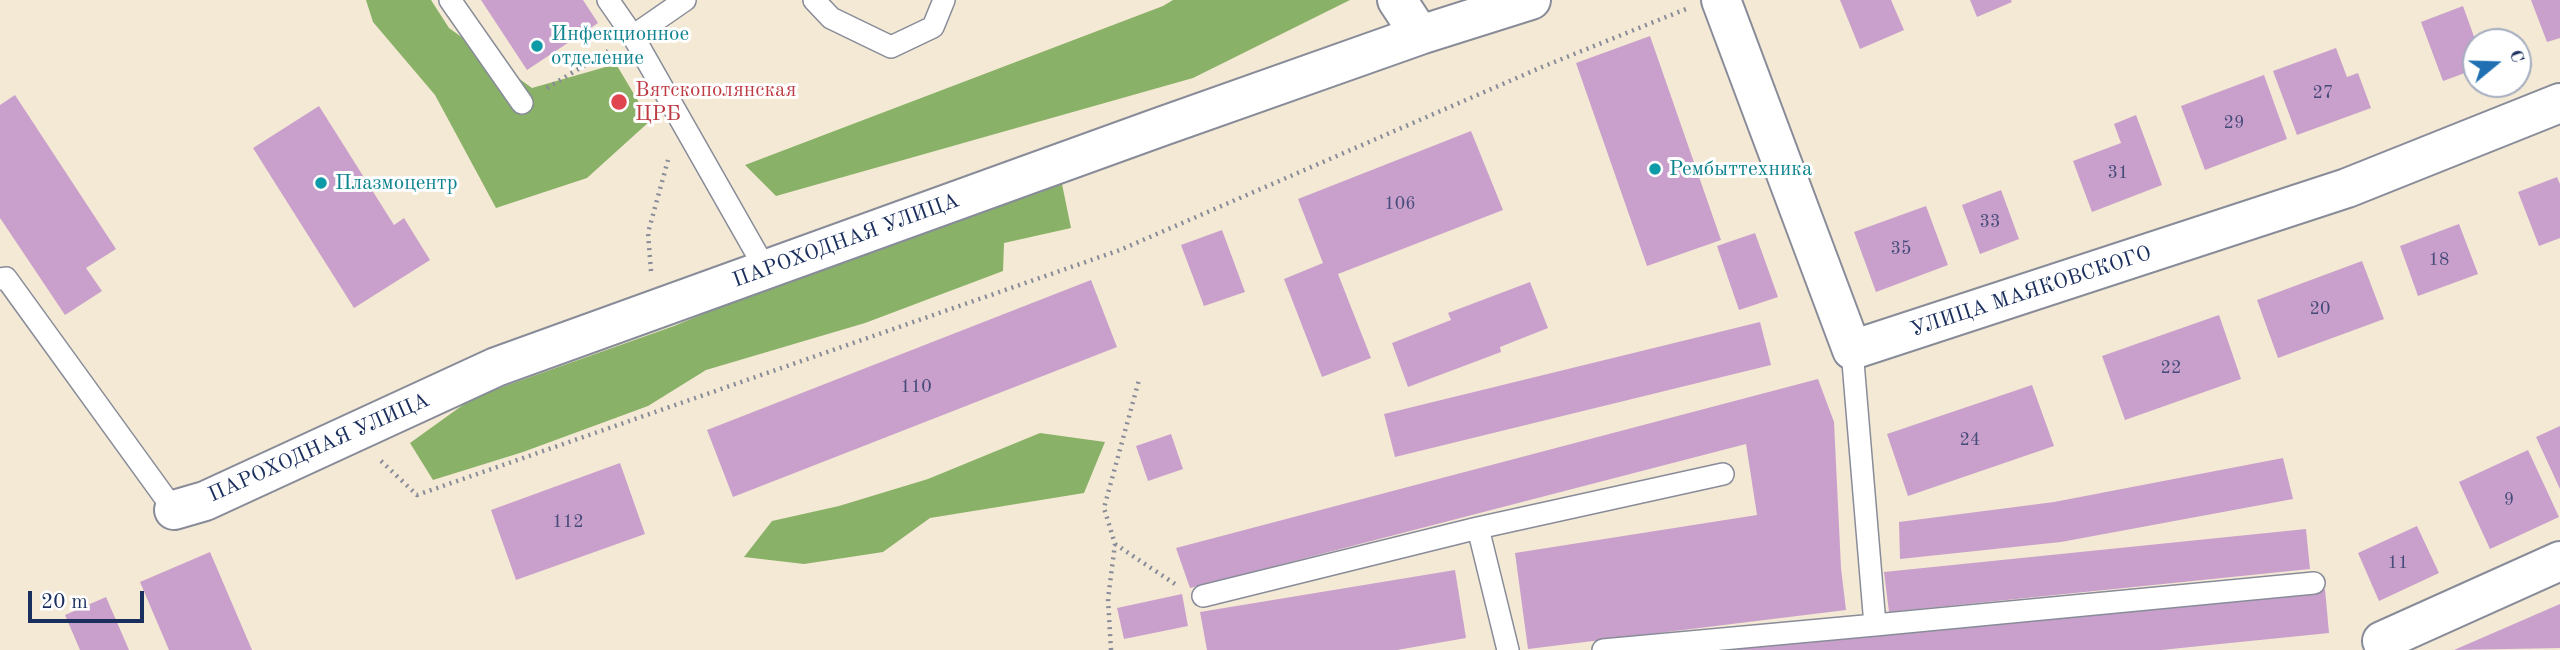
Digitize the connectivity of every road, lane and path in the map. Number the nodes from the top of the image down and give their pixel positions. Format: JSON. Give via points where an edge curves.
{"nodes":[{"id":1,"x":450,"y":0,"type":"edge"},
{"id":2,"x":608,"y":0,"type":"edge"},
{"id":3,"x":685,"y":0,"type":"edge"},
{"id":4,"x":814,"y":0,"type":"edge"},
{"id":5,"x":944,"y":0,"type":"edge"},
{"id":6,"x":1397,"y":0,"type":"edge"},
{"id":7,"x":1531,"y":0,"type":"edge"},
{"id":8,"x":1709,"y":3,"type":"edge"},
{"id":9,"x":1420,"y":35,"type":"junction"},
{"id":10,"x":633,"y":36,"type":"junction"},
{"id":11,"x":522,"y":103,"type":"joint"},
{"id":12,"x":2560,"y":103,"type":"edge"},
{"id":13,"x":679,"y":118,"type":"junction"},
{"id":14,"x":766,"y":270,"type":"junction"},
{"id":15,"x":0,"y":279,"type":"edge"},
{"id":16,"x":653,"y":311,"type":"junction"},
{"id":17,"x":1852,"y":350,"type":"junction"},
{"id":18,"x":1139,"y":380,"type":"dead end"},
{"id":19,"x":352,"y":434,"type":"junction"},
{"id":20,"x":1723,"y":474,"type":"dead end"},
{"id":21,"x":174,"y":510,"type":"joint"},
{"id":22,"x":1478,"y":528,"type":"junction"},
{"id":23,"x":1115,"y":544,"type":"junction"},
{"id":24,"x":2560,"y":561,"type":"edge"},
{"id":25,"x":2314,"y":583,"type":"dead end"},
{"id":26,"x":1203,"y":596,"type":"joint"},
{"id":27,"x":1875,"y":625,"type":"junction"},
{"id":28,"x":2382,"y":641,"type":"dead end"},
{"id":29,"x":1111,"y":650,"type":"edge"},
{"id":30,"x":1508,"y":650,"type":"edge"},
{"id":31,"x":1602,"y":650,"type":"edge"}],
"edges":[{"from":1,"to":11,"type":"lane"},
{"from":2,"to":10,"type":"lane"},
{"from":3,"to":10,"type":"lane"},
{"from":4,"to":5,"type":"lane","via":[[831,18],[891,47],[933,27]]},
{"from":6,"to":9,"type":"street"},
{"from":7,"to":9,"type":"street","name":"ПАРОХОДНАЯ УЛИЦА"},
{"from":8,"to":17,"type":"street"},
{"from":8,"to":19,"type":"path","via":[[1542,67],[1119,250],[417,495]]},
{"from":9,"to":14,"type":"street","name":"ПАРОХОДНАЯ УЛИЦА"},
{"from":10,"to":11,"type":"path"},
{"from":10,"to":13,"type":"lane"},
{"from":12,"to":17,"type":"street","name":"УЛИЦА МАЯКОВСКОГО","via":[[2347,188]]},
{"from":13,"to":14,"type":"lane"},
{"from":13,"to":16,"type":"path","via":[[648,233]]},
{"from":14,"to":16,"type":"street","name":"ПАРОХОДНАЯ УЛИЦА"},
{"from":15,"to":21,"type":"lane","via":[[6,278]]},
{"from":16,"to":19,"type":"street","name":"ПАРОХОДНАЯ УЛИЦА","via":[[496,367]]},
{"from":17,"to":27,"type":"lane"},
{"from":18,"to":23,"type":"path","via":[[1104,508]]},
{"from":19,"to":21,"type":"street","name":"ПАРОХОДНАЯ УЛИЦА","via":[[205,501]]},
{"from":20,"to":22,"type":"lane"},
{"from":22,"to":26,"type":"lane"},
{"from":22,"to":30,"type":"lane"},
{"from":23,"to":26,"type":"path","via":[[1189,594]]},
{"from":23,"to":29,"type":"path","via":[[1108,599]]},
{"from":24,"to":28,"type":"street"},
{"from":25,"to":27,"type":"lane"},
{"from":27,"to":31,"type":"lane"}]}
